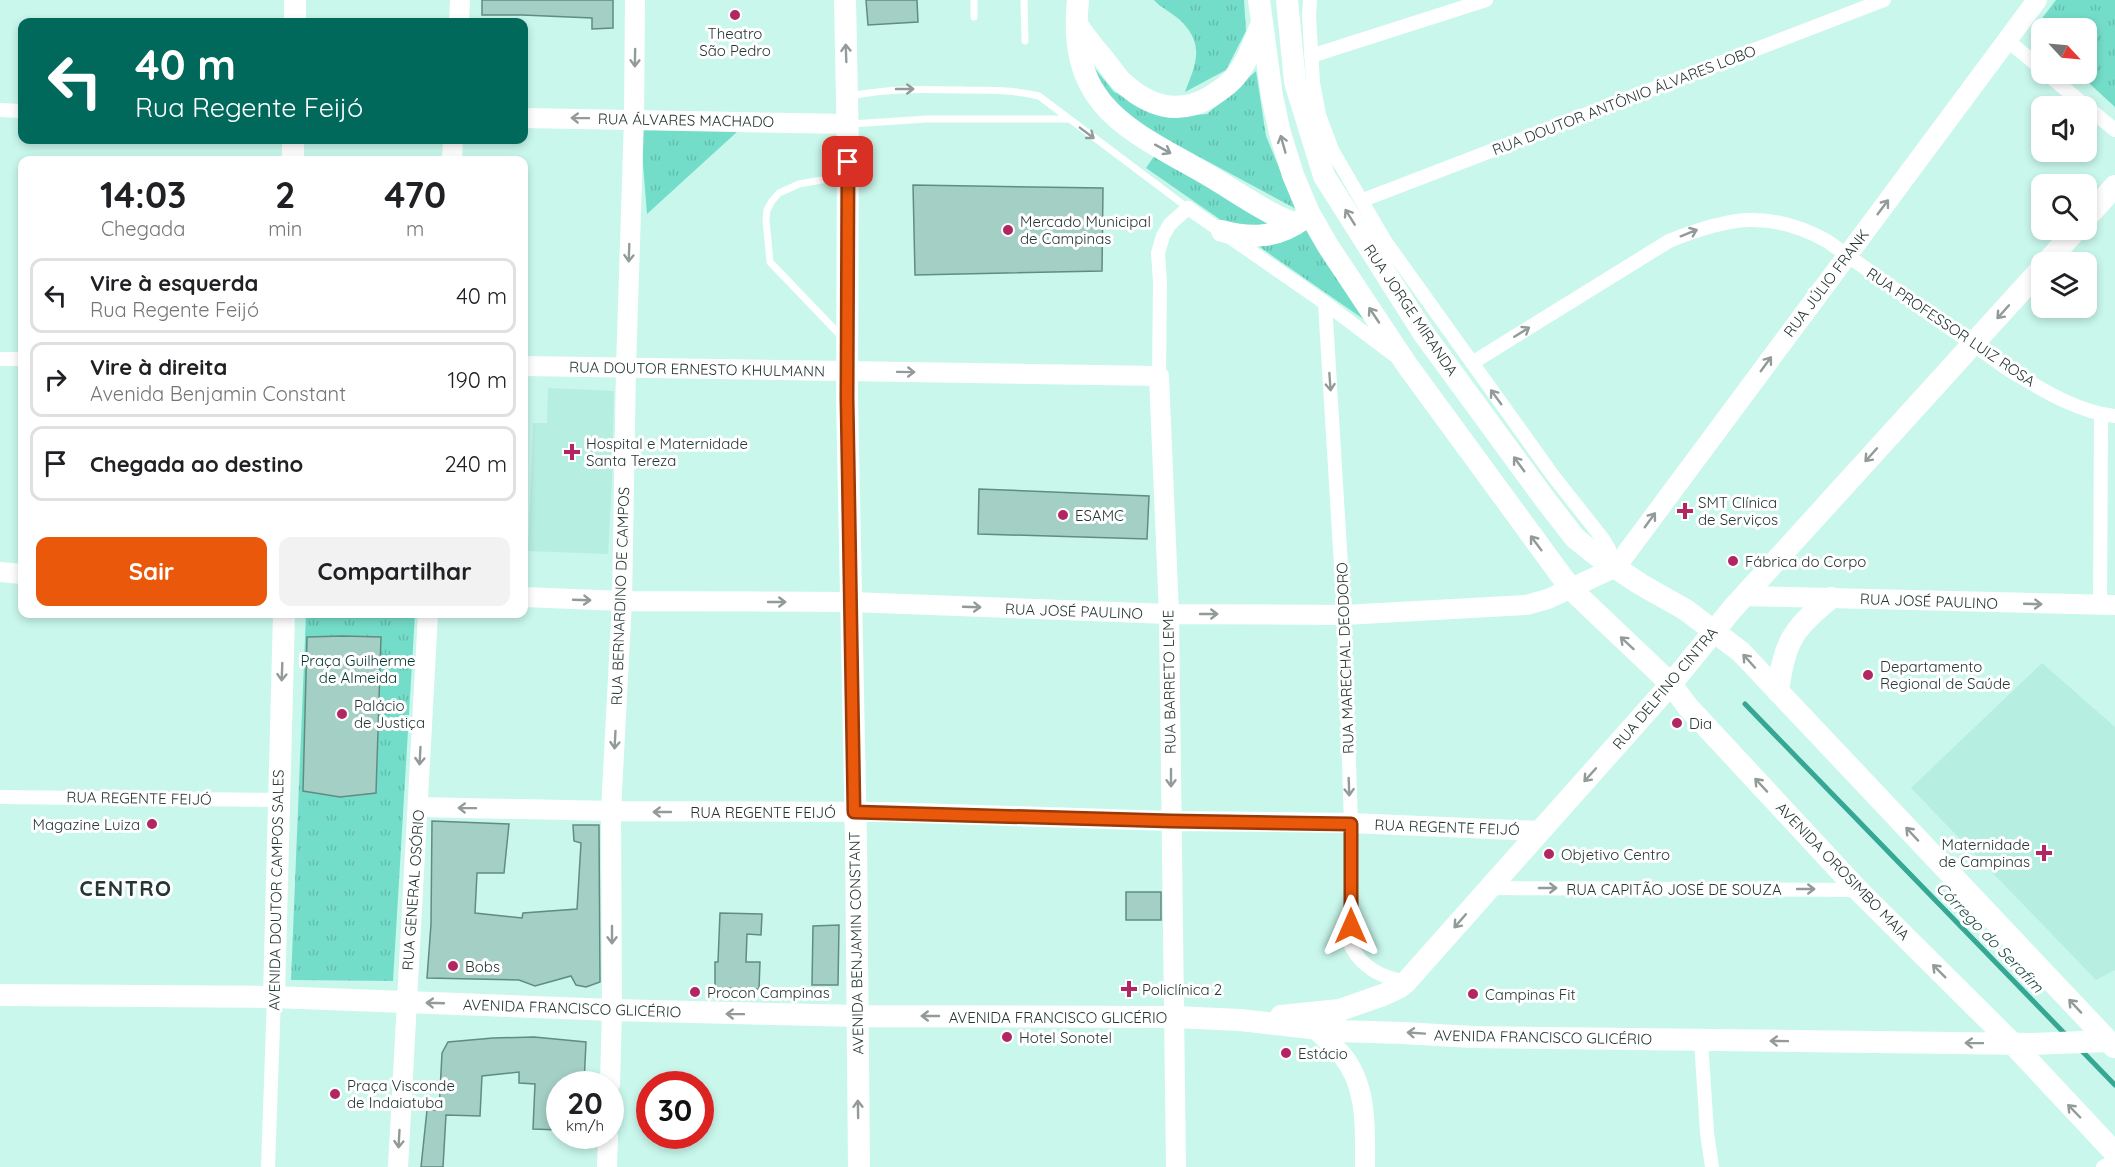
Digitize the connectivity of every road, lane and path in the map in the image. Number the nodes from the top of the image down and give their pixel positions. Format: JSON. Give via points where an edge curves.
{"nodes":[{"id":1,"x":295,"y":0,"type":"edge"},
{"id":2,"x":460,"y":0,"type":"edge"},
{"id":3,"x":635,"y":0,"type":"edge"},
{"id":4,"x":845,"y":0,"type":"edge"},
{"id":5,"x":974,"y":0,"type":"edge"},
{"id":6,"x":1024,"y":0,"type":"edge"},
{"id":7,"x":1310,"y":0,"type":"edge"},
{"id":8,"x":1486,"y":0,"type":"edge"},
{"id":9,"x":1884,"y":0,"type":"edge"},
{"id":10,"x":2037,"y":0,"type":"edge"},
{"id":11,"x":1289,"y":5,"type":"edge"},
{"id":12,"x":2027,"y":8,"type":"edge"},
{"id":13,"x":1077,"y":11,"type":"edge"},
{"id":14,"x":1261,"y":11,"type":"edge"},
{"id":15,"x":974,"y":17,"type":"dead end"},
{"id":16,"x":295,"y":18,"type":"edge"},
{"id":17,"x":459,"y":18,"type":"edge"},
{"id":18,"x":1025,"y":41,"type":"dead end"},
{"id":19,"x":2008,"y":41,"type":"junction"},
{"id":20,"x":1311,"y":56,"type":"junction"},
{"id":21,"x":2031,"y":60,"type":"edge"},
{"id":22,"x":2059,"y":84,"type":"edge"},
{"id":23,"x":848,"y":97,"type":"junction"},
{"id":24,"x":0,"y":110,"type":"edge"},
{"id":25,"x":18,"y":111,"type":"edge"},
{"id":26,"x":528,"y":118,"type":"edge"},
{"id":27,"x":634,"y":119,"type":"junction"},
{"id":28,"x":1068,"y":119,"type":"junction"},
{"id":29,"x":848,"y":124,"type":"junction"},
{"id":30,"x":2115,"y":130,"type":"edge"},
{"id":31,"x":848,"y":175,"type":"junction"},
{"id":32,"x":1324,"y":176,"type":"junction"},
{"id":33,"x":2115,"y":186,"type":"edge"},
{"id":34,"x":1364,"y":200,"type":"junction"},
{"id":35,"x":2097,"y":206,"type":"edge"},
{"id":36,"x":1188,"y":208,"type":"junction"},
{"id":37,"x":1303,"y":218,"type":"junction"},
{"id":38,"x":1222,"y":231,"type":"junction"},
{"id":39,"x":2067,"y":240,"type":"edge"},
{"id":40,"x":2056,"y":252,"type":"edge"},
{"id":41,"x":1846,"y":255,"type":"junction"},
{"id":42,"x":2031,"y":280,"type":"edge"},
{"id":43,"x":1325,"y":303,"type":"junction"},
{"id":44,"x":847,"y":342,"type":"junction"},
{"id":45,"x":1974,"y":344,"type":"junction"},
{"id":46,"x":0,"y":359,"type":"edge"},
{"id":47,"x":18,"y":359,"type":"edge"},
{"id":48,"x":1472,"y":363,"type":"junction"},
{"id":49,"x":1407,"y":365,"type":"junction"},
{"id":50,"x":528,"y":366,"type":"edge"},
{"id":51,"x":626,"y":367,"type":"junction"},
{"id":52,"x":848,"y":371,"type":"junction"},
{"id":53,"x":1159,"y":376,"type":"junction"},
{"id":54,"x":2108,"y":415,"type":"edge"},
{"id":55,"x":1614,"y":566,"type":"junction"},
{"id":56,"x":0,"y":572,"type":"edge"},
{"id":57,"x":18,"y":574,"type":"edge"},
{"id":58,"x":1571,"y":589,"type":"junction"},
{"id":59,"x":1743,"y":596,"type":"junction"},
{"id":60,"x":528,"y":597,"type":"edge"},
{"id":61,"x":1831,"y":598,"type":"junction"},
{"id":62,"x":622,"y":601,"type":"junction"},
{"id":63,"x":851,"y":602,"type":"junction"},
{"id":64,"x":2108,"y":605,"type":"edge"},
{"id":65,"x":1169,"y":614,"type":"junction"},
{"id":66,"x":1344,"y":615,"type":"junction"},
{"id":67,"x":284,"y":618,"type":"edge"},
{"id":68,"x":428,"y":618,"type":"edge"},
{"id":69,"x":1714,"y":630,"type":"junction"},
{"id":70,"x":1671,"y":684,"type":"junction"},
{"id":71,"x":1778,"y":692,"type":"junction"},
{"id":72,"x":0,"y":797,"type":"edge"},
{"id":73,"x":278,"y":801,"type":"junction"},
{"id":74,"x":418,"y":807,"type":"junction"},
{"id":75,"x":611,"y":812,"type":"junction"},
{"id":76,"x":854,"y":812,"type":"junction"},
{"id":77,"x":1171,"y":821,"type":"junction"},
{"id":78,"x":1351,"y":824,"type":"junction"},
{"id":79,"x":1540,"y":831,"type":"junction"},
{"id":80,"x":1490,"y":888,"type":"junction"},
{"id":81,"x":1858,"y":890,"type":"junction"},
{"id":82,"x":1406,"y":982,"type":"junction"},
{"id":83,"x":0,"y":995,"type":"edge"},
{"id":84,"x":274,"y":997,"type":"junction"},
{"id":85,"x":405,"y":1002,"type":"junction"},
{"id":86,"x":612,"y":1010,"type":"junction"},
{"id":87,"x":857,"y":1016,"type":"junction"},
{"id":88,"x":1175,"y":1017,"type":"junction"},
{"id":89,"x":1240,"y":1020,"type":"junction"},
{"id":90,"x":1315,"y":1029,"type":"junction"},
{"id":91,"x":1701,"y":1040,"type":"junction"},
{"id":92,"x":2113,"y":1042,"type":"edge"},
{"id":93,"x":2022,"y":1044,"type":"junction"},
{"id":94,"x":610,"y":1071,"type":"edge"},
{"id":95,"x":608,"y":1149,"type":"edge"},
{"id":96,"x":2115,"y":1154,"type":"edge"},
{"id":97,"x":2115,"y":1161,"type":"edge"},
{"id":98,"x":268,"y":1167,"type":"edge"},
{"id":99,"x":398,"y":1167,"type":"edge"},
{"id":100,"x":607,"y":1167,"type":"edge"},
{"id":101,"x":859,"y":1167,"type":"edge"},
{"id":102,"x":1176,"y":1167,"type":"edge"},
{"id":103,"x":1365,"y":1167,"type":"edge"},
{"id":104,"x":1712,"y":1167,"type":"edge"},
{"id":105,"x":2103,"y":1167,"type":"edge"}],
"edges":[{"from":1,"to":16,"type":"main road"},
{"from":2,"to":17,"type":"main road"},
{"from":3,"to":27,"type":"main road","name":"RUA BERNARDINO DE CAMPOS","one_way":true},
{"from":23,"to":4,"type":"main road","name":"AVENIDA BENJAMIN CONSTANT","one_way":true},
{"from":5,"to":15,"type":"lane"},
{"from":6,"to":18,"type":"lane"},
{"from":7,"to":20,"type":"street","name":"RUA JORGE MIRANDA"},
{"from":8,"to":20,"type":"street"},
{"from":9,"to":34,"type":"street","name":"RUA DOUTOR ANTÔNIO ÁLVARES LOBO"},
{"from":10,"to":12,"type":"main road","name":"RUA JÚLIO FRANK"},
{"from":11,"to":32,"type":"main road","name":"RUA JORGE MIRANDA","via":[[1295,82]]},
{"from":12,"to":19,"type":"main road","name":"RUA JÚLIO FRANK"},
{"from":13,"to":14,"type":"main road","via":[[1087,40],[1122,81],[1158,104],[1181,108],[1200,103],[1236,77],[1245,62]]},
{"from":13,"to":37,"type":"main road","one_way":true,"via":[[1082,68],[1101,103],[1116,117],[1152,144],[1274,215]]},
{"from":37,"to":14,"type":"main road","one_way":true,"via":[[1272,96]]},
{"from":19,"to":21,"type":"street"},
{"from":41,"to":19,"type":"main road","name":"RUA JÚLIO FRANK","one_way":true},
{"from":20,"to":34,"type":"street","name":"RUA JORGE MIRANDA","via":[[1319,115],[1332,150]]},
{"from":22,"to":30,"type":"street"},
{"from":23,"to":28,"type":"lane","one_way":true,"via":[[900,88],[1014,91],[1039,96]]},
{"from":23,"to":29,"type":"main road","name":"AVENIDA BENJAMIN CONSTANT"},
{"from":24,"to":25,"type":"street"},
{"from":27,"to":26,"type":"main road","name":"RUA ÁLVARES MACHADO","one_way":true},
{"from":27,"to":29,"type":"main road","name":"RUA ÁLVARES MACHADO"},
{"from":27,"to":51,"type":"main road","name":"RUA BERNARDINO DE CAMPOS","one_way":true},
{"from":28,"to":29,"type":"lane"},
{"from":28,"to":36,"type":"lane","one_way":true},
{"from":29,"to":31,"type":"main road","name":"AVENIDA BENJAMIN CONSTANT"},
{"from":31,"to":44,"type":"main road","name":"AVENIDA BENJAMIN CONSTANT"},
{"from":31,"to":44,"type":"lane","via":[[799,184],[779,193],[767,210],[766,220],[770,262]]},
{"from":32,"to":37,"type":"main road","via":[[1319,196]]},
{"from":55,"to":32,"type":"main road","name":"RUA JORGE MIRANDA","one_way":true,"via":[[1575,538],[1544,498],[1424,334]]},
{"from":33,"to":35,"type":"main road"},
{"from":34,"to":48,"type":"street","name":"RUA JORGE MIRANDA","via":[[1385,241]]},
{"from":36,"to":38,"type":"street"},
{"from":36,"to":53,"type":"street","name":"RUA BARRETO LEME","via":[[1170,224],[1158,253]]},
{"from":37,"to":38,"type":"main road","via":[[1279,232],[1260,237]]},
{"from":49,"to":37,"type":"main road","one_way":true,"via":[[1328,246]]},
{"from":38,"to":43,"type":"street"},
{"from":39,"to":40,"type":"main road"},
{"from":41,"to":45,"type":"street","name":"RUA PROFESSOR LUIZ ROSA"},
{"from":48,"to":41,"type":"street","name":"RUA PROFESSOR LUIZ ROSA","one_way":true,"via":[[1668,241],[1704,227],[1736,220],[1770,221],[1806,230]]},
{"from":55,"to":41,"type":"main road","name":"RUA JÚLIO FRANK","one_way":true},
{"from":42,"to":45,"type":"main road","name":"RUA DELFINO CINTRA","one_way":true},
{"from":43,"to":49,"type":"street"},
{"from":43,"to":66,"type":"street","name":"RUA MARECHAL DEODORO","one_way":true},
{"from":44,"to":52,"type":"main road","name":"AVENIDA BENJAMIN CONSTANT"},
{"from":45,"to":54,"type":"street","name":"RUA PROFESSOR LUIZ ROSA","via":[[2039,388]]},
{"from":45,"to":59,"type":"main road","name":"RUA DELFINO CINTRA","one_way":true},
{"from":46,"to":47,"type":"street"},
{"from":55,"to":48,"type":"street","name":"RUA JORGE MIRANDA","one_way":true,"via":[[1603,539]]},
{"from":58,"to":49,"type":"main road","one_way":true},
{"from":50,"to":51,"type":"main road","name":"RUA DOUTOR ERNESTO KHULMANN"},
{"from":51,"to":52,"type":"main road","name":"RUA DOUTOR ERNESTO KHULMANN"},
{"from":51,"to":62,"type":"main road","name":"RUA BERNARDINO DE CAMPOS"},
{"from":52,"to":53,"type":"main road","name":"RUA DOUTOR ERNESTO KHULMANN","one_way":true},
{"from":52,"to":63,"type":"main road","name":"AVENIDA BENJAMIN CONSTANT"},
{"from":53,"to":65,"type":"main road","name":"RUA BARRETO LEME"},
{"from":54,"to":64,"type":"street"},
{"from":55,"to":58,"type":"main road","name":"RUA JOSÉ PAULINO"},
{"from":55,"to":69,"type":"main road"},
{"from":56,"to":57,"type":"main road"},
{"from":58,"to":66,"type":"main road","name":"RUA JOSÉ PAULINO","via":[[1526,605]]},
{"from":70,"to":58,"type":"main road","name":"AVENIDA OROSIMBO MAIA","one_way":true},
{"from":59,"to":61,"type":"main road","name":"RUA JOSÉ PAULINO"},
{"from":59,"to":69,"type":"main road","name":"RUA DELFINO CINTRA"},
{"from":60,"to":62,"type":"main road","name":"RUA JOSÉ PAULINO","one_way":true},
{"from":61,"to":64,"type":"main road","name":"RUA JOSÉ PAULINO","one_way":true},
{"from":61,"to":71,"type":"main road","via":[[1808,616],[1793,635],[1785,653]]},
{"from":62,"to":63,"type":"main road","name":"RUA JOSÉ PAULINO","one_way":true},
{"from":62,"to":75,"type":"main road","name":"RUA BERNARDINO DE CAMPOS","one_way":true},
{"from":63,"to":65,"type":"main road","name":"RUA JOSÉ PAULINO","one_way":true},
{"from":63,"to":76,"type":"main road","name":"AVENIDA BENJAMIN CONSTANT"},
{"from":65,"to":66,"type":"main road","name":"RUA JOSÉ PAULINO","one_way":true},
{"from":65,"to":77,"type":"main road","name":"RUA BARRETO LEME","one_way":true},
{"from":66,"to":78,"type":"street","name":"RUA MARECHAL DEODORO","one_way":true},
{"from":67,"to":73,"type":"main road","name":"AVENIDA DOUTOR CAMPOS SALES","one_way":true},
{"from":68,"to":74,"type":"main road","name":"RUA GENERAL OSÓRIO","one_way":true},
{"from":69,"to":70,"type":"main road","name":"RUA DELFINO CINTRA"},
{"from":71,"to":69,"type":"main road","one_way":true},
{"from":70,"to":79,"type":"main road","name":"RUA DELFINO CINTRA","one_way":true},
{"from":81,"to":70,"type":"main road","name":"AVENIDA OROSIMBO MAIA","one_way":true},
{"from":92,"to":71,"type":"main road","one_way":true},
{"from":72,"to":73,"type":"street","name":"RUA REGENTE FEIJÓ"},
{"from":73,"to":84,"type":"main road","name":"AVENIDA DOUTOR CAMPOS SALES"},
{"from":75,"to":74,"type":"main road","name":"RUA REGENTE FEIJÓ","one_way":true},
{"from":74,"to":85,"type":"main road","name":"RUA GENERAL OSÓRIO"},
{"from":76,"to":75,"type":"main road","name":"RUA REGENTE FEIJÓ","one_way":true},
{"from":75,"to":86,"type":"main road","name":"RUA BERNARDINO DE CAMPOS","one_way":true},
{"from":76,"to":77,"type":"main road","name":"RUA REGENTE FEIJÓ"},
{"from":76,"to":87,"type":"main road","name":"AVENIDA BENJAMIN CONSTANT"},
{"from":77,"to":78,"type":"main road","name":"RUA REGENTE FEIJÓ"},
{"from":77,"to":88,"type":"main road","name":"RUA BARRETO LEME"},
{"from":78,"to":79,"type":"main road","name":"RUA REGENTE FEIJÓ"},
{"from":78,"to":82,"type":"street","name":"RUA MARECHAL DEODORO","via":[[1352,946],[1370,970]]},
{"from":79,"to":80,"type":"main road","name":"RUA DELFINO CINTRA"},
{"from":80,"to":81,"type":"street","name":"RUA CAPITÃO JOSÉ DE SOUZA","one_way":true},
{"from":80,"to":82,"type":"main road","name":"RUA DELFINO CINTRA","one_way":true},
{"from":93,"to":81,"type":"main road","name":"AVENIDA OROSIMBO MAIA","one_way":true},
{"from":82,"to":89,"type":"main road","name":"RUA DELFINO CINTRA","via":[[1340,1010]]},
{"from":83,"to":84,"type":"main road","name":"AVENIDA FRANCISCO GLICÉRIO"},
{"from":84,"to":85,"type":"main road","name":"AVENIDA FRANCISCO GLICÉRIO"},
{"from":84,"to":98,"type":"street","name":"AVENIDA DOUTOR CAMPOS SALES"},
{"from":86,"to":85,"type":"main road","name":"AVENIDA FRANCISCO GLICÉRIO","one_way":true},
{"from":85,"to":99,"type":"main road","name":"RUA GENERAL OSÓRIO","one_way":true},
{"from":87,"to":86,"type":"main road","name":"AVENIDA FRANCISCO GLICÉRIO","one_way":true},
{"from":86,"to":94,"type":"main road","name":"RUA BERNARDINO DE CAMPOS"},
{"from":88,"to":87,"type":"main road","name":"AVENIDA FRANCISCO GLICÉRIO","one_way":true},
{"from":101,"to":87,"type":"main road","name":"AVENIDA BENJAMIN CONSTANT","one_way":true},
{"from":88,"to":89,"type":"main road","name":"AVENIDA FRANCISCO GLICÉRIO"},
{"from":88,"to":102,"type":"main road","name":"RUA BARRETO LEME"},
{"from":89,"to":90,"type":"main road","name":"AVENIDA FRANCISCO GLICÉRIO"},
{"from":91,"to":90,"type":"main road","name":"AVENIDA FRANCISCO GLICÉRIO","one_way":true,"via":[[1473,1037]]},
{"from":90,"to":103,"type":"main road","via":[[1342,1055],[1360,1091]]},
{"from":93,"to":91,"type":"main road","name":"AVENIDA FRANCISCO GLICÉRIO","one_way":true},
{"from":91,"to":104,"type":"street"},
{"from":92,"to":93,"type":"main road","name":"AVENIDA FRANCISCO GLICÉRIO"},
{"from":96,"to":93,"type":"main road","name":"AVENIDA OROSIMBO MAIA","one_way":true},
{"from":95,"to":100,"type":"main road"},
{"from":97,"to":105,"type":"street"}]}
